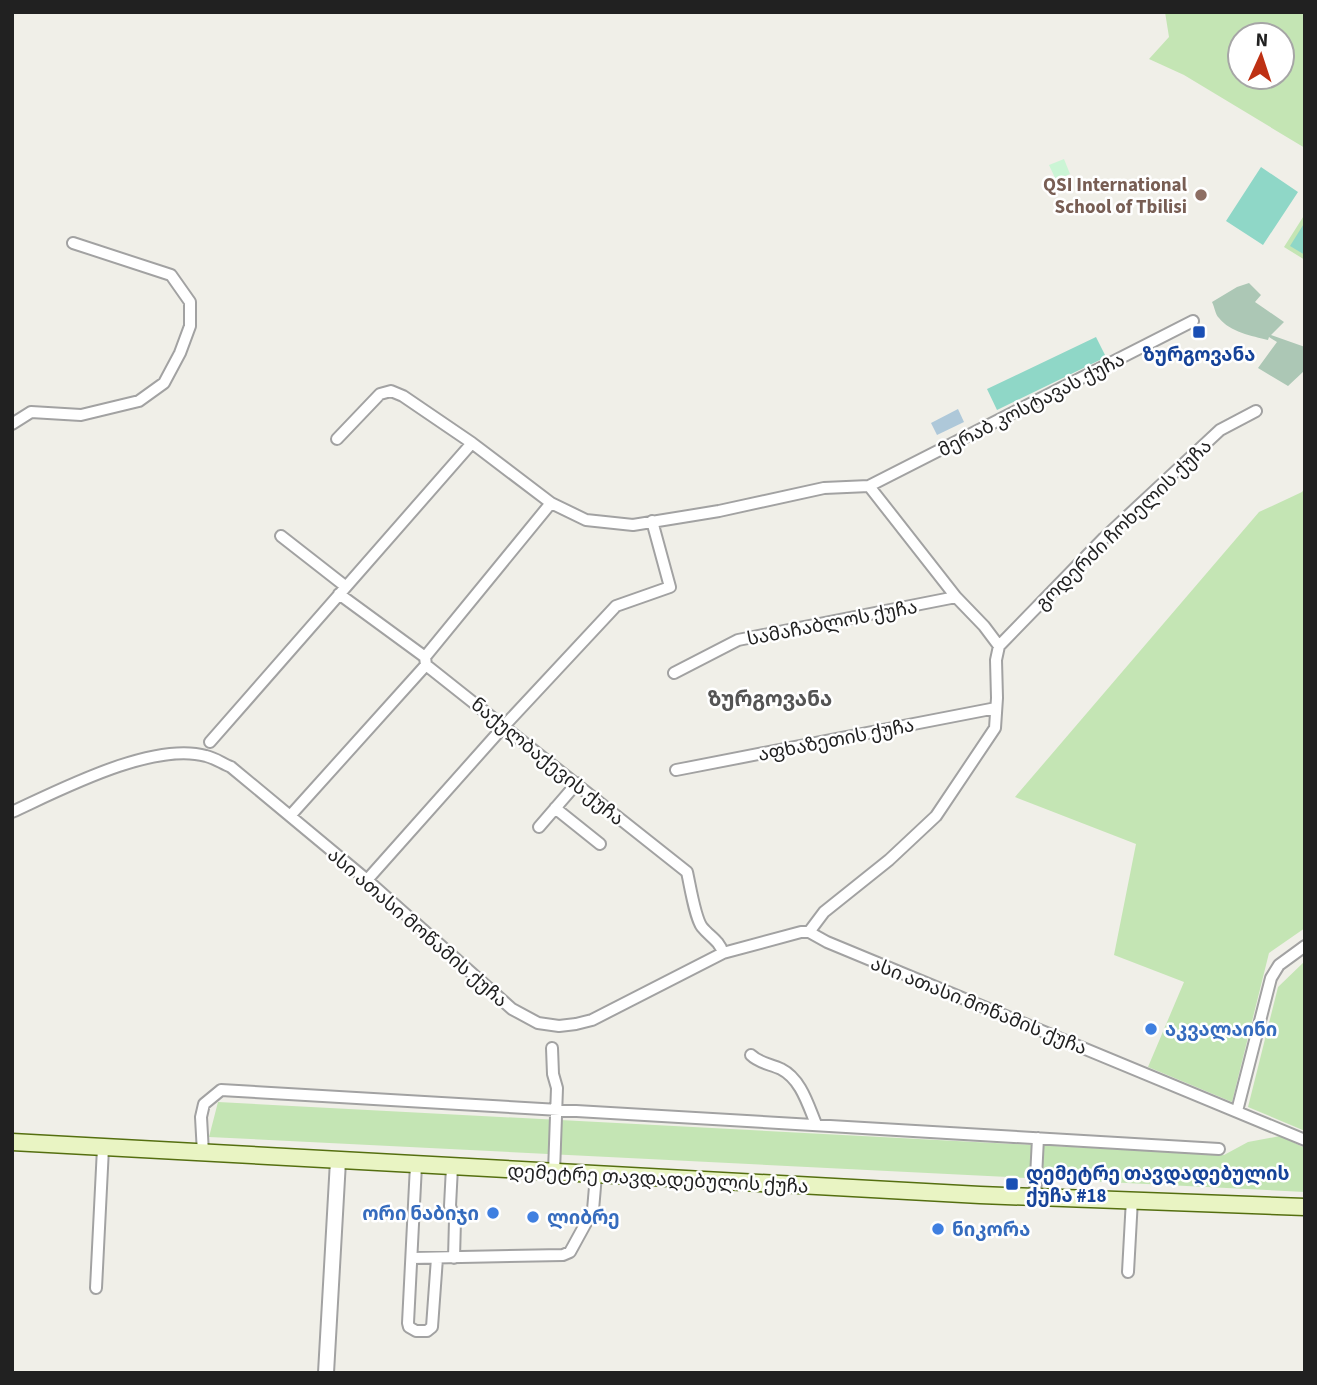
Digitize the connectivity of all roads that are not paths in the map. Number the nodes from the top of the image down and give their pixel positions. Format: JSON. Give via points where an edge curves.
{"nodes":[{"id":1,"x":73,"y":243,"type":"dead end"},
{"id":2,"x":1193,"y":321,"type":"dead end"},
{"id":3,"x":1256,"y":411,"type":"dead end"},
{"id":4,"x":12,"y":424,"type":"edge"},
{"id":5,"x":337,"y":439,"type":"dead end"},
{"id":6,"x":472,"y":443,"type":"junction"},
{"id":7,"x":869,"y":486,"type":"junction"},
{"id":8,"x":551,"y":503,"type":"junction"},
{"id":9,"x":652,"y":521,"type":"junction"},
{"id":10,"x":281,"y":536,"type":"dead end"},
{"id":11,"x":342,"y":590,"type":"junction"},
{"id":12,"x":956,"y":597,"type":"junction"},
{"id":13,"x":999,"y":646,"type":"junction"},
{"id":14,"x":425,"y":661,"type":"junction"},
{"id":15,"x":674,"y":673,"type":"dead end"},
{"id":16,"x":996,"y":708,"type":"junction"},
{"id":17,"x":505,"y":725,"type":"junction"},
{"id":18,"x":210,"y":742,"type":"dead end"},
{"id":19,"x":676,"y":770,"type":"dead end"},
{"id":20,"x":577,"y":783,"type":"junction"},
{"id":21,"x":555,"y":808,"type":"junction"},
{"id":22,"x":12,"y":812,"type":"edge"},
{"id":23,"x":290,"y":816,"type":"junction"},
{"id":24,"x":539,"y":827,"type":"dead end"},
{"id":25,"x":600,"y":844,"type":"dead end"},
{"id":26,"x":367,"y":880,"type":"junction"},
{"id":27,"x":809,"y":932,"type":"junction"},
{"id":28,"x":1305,"y":946,"type":"edge"},
{"id":29,"x":723,"y":953,"type":"junction"},
{"id":30,"x":552,"y":1048,"type":"dead end"},
{"id":31,"x":751,"y":1055,"type":"dead end"},
{"id":32,"x":556,"y":1109,"type":"junction"},
{"id":33,"x":1237,"y":1111,"type":"junction"},
{"id":34,"x":816,"y":1124,"type":"junction"},
{"id":35,"x":1038,"y":1138,"type":"junction"},
{"id":36,"x":1305,"y":1140,"type":"edge"},
{"id":37,"x":12,"y":1142,"type":"edge"},
{"id":38,"x":103,"y":1148,"type":"junction"},
{"id":39,"x":1219,"y":1149,"type":"dead end"},
{"id":40,"x":203,"y":1153,"type":"junction"},
{"id":41,"x":338,"y":1161,"type":"junction"},
{"id":42,"x":416,"y":1165,"type":"junction"},
{"id":43,"x":452,"y":1167,"type":"junction"},
{"id":44,"x":554,"y":1172,"type":"junction"},
{"id":45,"x":596,"y":1175,"type":"junction"},
{"id":46,"x":1035,"y":1197,"type":"junction"},
{"id":47,"x":1132,"y":1199,"type":"junction"},
{"id":48,"x":1305,"y":1207,"type":"edge"},
{"id":49,"x":412,"y":1258,"type":"junction"},
{"id":50,"x":437,"y":1258,"type":"junction"},
{"id":51,"x":454,"y":1258,"type":"junction"},
{"id":52,"x":1128,"y":1272,"type":"dead end"},
{"id":53,"x":96,"y":1288,"type":"dead end"},
{"id":54,"x":326,"y":1373,"type":"edge"}],
"edges":[{"from":1,"to":4,"type":"street","via":[[171,275],[190,303],[190,327],[164,383],[139,401],[81,415],[31,412]]},
{"from":2,"to":7,"type":"street","name":"მერაბ კოსტავას ქუჩა"},
{"from":3,"to":13,"type":"street","name":"გოდერძი ჩოხელის ქუჩა","via":[[1220,430],[1104,538]]},
{"from":5,"to":6,"type":"street","via":[[380,394],[391,391]]},
{"from":6,"to":8,"type":"street"},
{"from":6,"to":11,"type":"street"},
{"from":7,"to":9,"type":"street","via":[[824,488]]},
{"from":7,"to":12,"type":"street"},
{"from":8,"to":9,"type":"street","via":[[586,520],[633,525]]},
{"from":8,"to":14,"type":"street"},
{"from":9,"to":17,"type":"street","via":[[670,587],[616,606]]},
{"from":10,"to":11,"type":"street","name":"ნაქულბაქევის ქუჩა"},
{"from":11,"to":14,"type":"street","name":"ნაქულბაქევის ქუჩა"},
{"from":11,"to":18,"type":"street"},
{"from":12,"to":13,"type":"street"},
{"from":12,"to":15,"type":"street","name":"სამაჩაბლოს ქუჩა","via":[[738,640]]},
{"from":13,"to":16,"type":"street"},
{"from":14,"to":17,"type":"street","name":"ნაქულბაქევის ქუჩა"},
{"from":14,"to":23,"type":"street"},
{"from":16,"to":19,"type":"street","name":"აფხაზეთის ქუჩა"},
{"from":16,"to":27,"type":"street","via":[[995,728],[936,816],[824,912]]},
{"from":17,"to":20,"type":"street","name":"ნაქულბაქევის ქუჩა"},
{"from":17,"to":26,"type":"street"},
{"from":20,"to":21,"type":"street"},
{"from":20,"to":29,"type":"street","name":"ნაქულბაქევის ქუჩა","via":[[687,872],[700,926]]},
{"from":21,"to":24,"type":"street"},
{"from":21,"to":25,"type":"street"},
{"from":22,"to":23,"type":"street","name":"ასი ათასი მოწამის ქუჩა","via":[[97,772],[175,754],[206,756],[231,767]]},
{"from":23,"to":26,"type":"street","name":"ასი ათასი მოწამის ქუჩა"},
{"from":26,"to":29,"type":"street","name":"ასი ათასი მოწამის ქუჩა","via":[[512,1010],[538,1023],[559,1026],[592,1020]]},
{"from":27,"to":29,"type":"street","name":"ასი ათასი მოწამის ქუჩა"},
{"from":27,"to":33,"type":"street","name":"ასი ათასი მოწამის ქუჩა"},
{"from":28,"to":33,"type":"street","via":[[1279,965],[1271,978]]},
{"from":30,"to":32,"type":"street"},
{"from":31,"to":34,"type":"street","via":[[792,1077]]},
{"from":32,"to":34,"type":"street"},
{"from":32,"to":40,"type":"street","via":[[221,1090],[204,1104]]},
{"from":32,"to":44,"type":"street"},
{"from":33,"to":36,"type":"street","name":"ასი ათასი მოწამის ქუჩა"},
{"from":34,"to":35,"type":"street"},
{"from":35,"to":39,"type":"street"},
{"from":35,"to":46,"type":"street"},
{"from":37,"to":38,"type":"main road","name":"დემეტრე თავდადებულის ქუჩა"},
{"from":38,"to":40,"type":"main road","name":"დემეტრე თავდადებულის ქუჩა"},
{"from":38,"to":53,"type":"street"},
{"from":40,"to":41,"type":"main road","name":"დემეტრე თავდადებულის ქუჩა"},
{"from":41,"to":42,"type":"main road","name":"დემეტრე თავდადებულის ქუჩა"},
{"from":41,"to":54,"type":"street"},
{"from":42,"to":43,"type":"main road","name":"დემეტრე თავდადებულის ქუჩა"},
{"from":42,"to":49,"type":"street"},
{"from":43,"to":44,"type":"main road","name":"დემეტრე თავდადებულის ქუჩა"},
{"from":43,"to":51,"type":"street"},
{"from":44,"to":45,"type":"main road","name":"დემეტრე თავდადებულის ქუჩა"},
{"from":45,"to":46,"type":"main road","name":"დემეტრე თავდადებულის ქუჩა"},
{"from":45,"to":51,"type":"street","via":[[593,1210],[570,1252]]},
{"from":46,"to":47,"type":"main road","name":"დემეტრე თავდადებულის ქუჩა"},
{"from":47,"to":48,"type":"main road","name":"დემეტრე თავდადებულის ქუჩა"},
{"from":47,"to":52,"type":"street"},
{"from":49,"to":50,"type":"street"},
{"from":49,"to":50,"type":"street","via":[[408,1323],[413,1329],[427,1331],[433,1325]]},
{"from":50,"to":51,"type":"street"}]}
